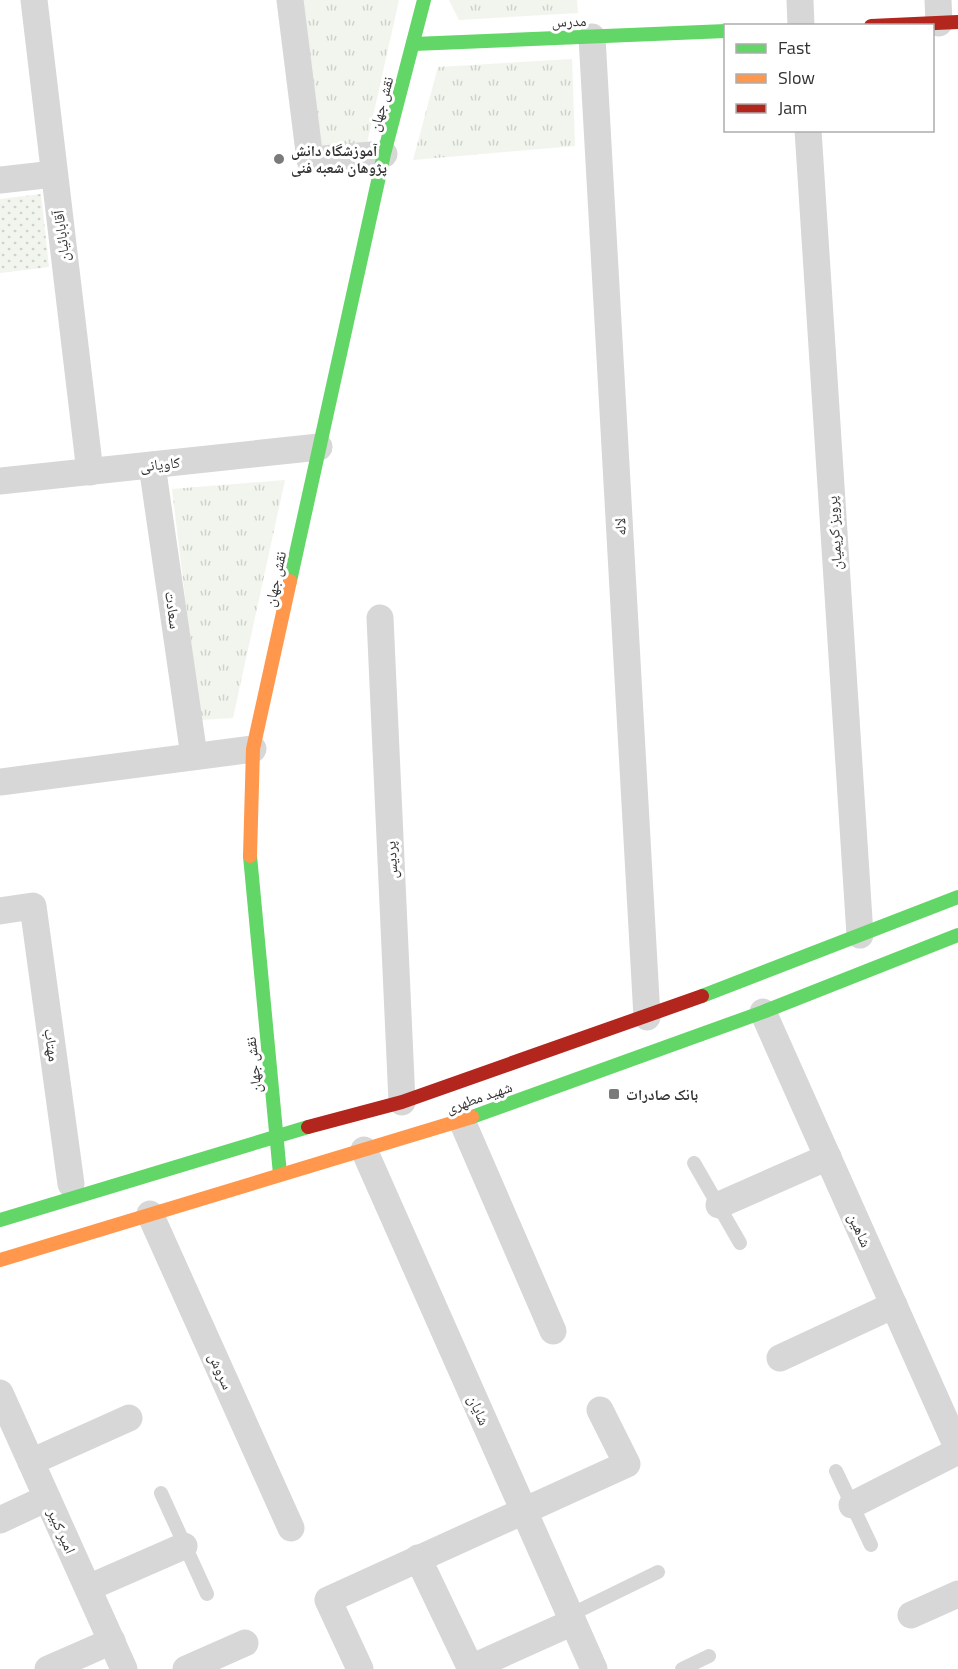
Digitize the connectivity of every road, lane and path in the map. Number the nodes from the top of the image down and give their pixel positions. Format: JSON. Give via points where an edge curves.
{"nodes":[{"id":1,"x":34,"y":0,"type":"edge"},
{"id":2,"x":290,"y":0,"type":"edge"},
{"id":3,"x":424,"y":0,"type":"edge"},
{"id":4,"x":800,"y":0,"type":"edge"},
{"id":5,"x":945,"y":15,"type":"edge"},
{"id":6,"x":801,"y":24,"type":"edge"},
{"id":7,"x":884,"y":24,"type":"edge"},
{"id":8,"x":724,"y":32,"type":"edge"},
{"id":9,"x":592,"y":37,"type":"junction"},
{"id":10,"x":414,"y":44,"type":"junction"},
{"id":11,"x":808,"y":132,"type":"edge"},
{"id":12,"x":384,"y":154,"type":"junction"},
{"id":13,"x":54,"y":174,"type":"junction"},
{"id":14,"x":0,"y":180,"type":"edge"},
{"id":15,"x":319,"y":447,"type":"junction"},
{"id":16,"x":152,"y":465,"type":"junction"},
{"id":17,"x":90,"y":472,"type":"junction"},
{"id":18,"x":0,"y":481,"type":"edge"},
{"id":19,"x":381,"y":618,"type":"dead end"},
{"id":20,"x":253,"y":750,"type":"junction"},
{"id":21,"x":194,"y":756,"type":"junction"},
{"id":22,"x":0,"y":782,"type":"edge"},
{"id":23,"x":958,"y":897,"type":"edge"},
{"id":24,"x":0,"y":911,"type":"edge"},
{"id":25,"x":860,"y":935,"type":"junction"},
{"id":26,"x":958,"y":935,"type":"edge"},
{"id":27,"x":763,"y":1012,"type":"junction"},
{"id":28,"x":647,"y":1017,"type":"junction"},
{"id":29,"x":402,"y":1102,"type":"junction"},
{"id":30,"x":462,"y":1121,"type":"junction"},
{"id":31,"x":276,"y":1136,"type":"junction"},
{"id":32,"x":364,"y":1150,"type":"junction"},
{"id":33,"x":828,"y":1157,"type":"junction"},
{"id":34,"x":694,"y":1163,"type":"dead end"},
{"id":35,"x":280,"y":1174,"type":"junction"},
{"id":36,"x":71,"y":1184,"type":"dead end"},
{"id":37,"x":719,"y":1205,"type":"junction"},
{"id":38,"x":150,"y":1214,"type":"junction"},
{"id":39,"x":0,"y":1220,"type":"edge"},
{"id":40,"x":740,"y":1243,"type":"dead end"},
{"id":41,"x":0,"y":1260,"type":"edge"},
{"id":42,"x":894,"y":1305,"type":"junction"},
{"id":43,"x":553,"y":1331,"type":"dead end"},
{"id":44,"x":780,"y":1358,"type":"dead end"},
{"id":45,"x":0,"y":1393,"type":"edge"},
{"id":46,"x":600,"y":1410,"type":"dead end"},
{"id":47,"x":129,"y":1418,"type":"dead end"},
{"id":48,"x":958,"y":1450,"type":"edge"},
{"id":49,"x":31,"y":1462,"type":"junction"},
{"id":50,"x":836,"y":1471,"type":"dead end"},
{"id":51,"x":161,"y":1493,"type":"dead end"},
{"id":52,"x":47,"y":1498,"type":"junction"},
{"id":53,"x":852,"y":1505,"type":"junction"},
{"id":54,"x":524,"y":1510,"type":"junction"},
{"id":55,"x":0,"y":1520,"type":"edge"},
{"id":56,"x":291,"y":1528,"type":"dead end"},
{"id":57,"x":871,"y":1545,"type":"dead end"},
{"id":58,"x":184,"y":1546,"type":"junction"},
{"id":59,"x":418,"y":1558,"type":"junction"},
{"id":60,"x":658,"y":1572,"type":"dead end"},
{"id":61,"x":88,"y":1588,"type":"junction"},
{"id":62,"x":207,"y":1594,"type":"dead end"},
{"id":63,"x":958,"y":1594,"type":"edge"},
{"id":64,"x":911,"y":1615,"type":"dead end"},
{"id":65,"x":571,"y":1618,"type":"junction"},
{"id":66,"x":112,"y":1641,"type":"junction"},
{"id":67,"x":245,"y":1643,"type":"dead end"},
{"id":68,"x":709,"y":1656,"type":"dead end"},
{"id":69,"x":48,"y":1669,"type":"edge"},
{"id":70,"x":124,"y":1669,"type":"edge"},
{"id":71,"x":186,"y":1669,"type":"edge"},
{"id":72,"x":360,"y":1669,"type":"edge"},
{"id":73,"x":471,"y":1669,"type":"edge"},
{"id":74,"x":594,"y":1669,"type":"edge"},
{"id":75,"x":682,"y":1669,"type":"edge"}],
"edges":[{"from":1,"to":13,"type":"street","name":"آقابابائیان"},
{"from":2,"to":12,"type":"street","via":[[310,159]]},
{"from":3,"to":10,"type":"main road","name":"نقش جهان"},
{"from":4,"to":6,"type":"street"},
{"from":5,"to":7,"type":"main road"},
{"from":8,"to":9,"type":"main road","name":"مدرس"},
{"from":9,"to":10,"type":"main road","name":"مدرس"},
{"from":9,"to":28,"type":"street","name":"لاله"},
{"from":10,"to":12,"type":"main road","name":"نقش جهان"},
{"from":11,"to":25,"type":"street","name":"پرویز کریمیان"},
{"from":12,"to":15,"type":"main road","name":"نقش جهان"},
{"from":13,"to":14,"type":"street"},
{"from":13,"to":17,"type":"street","name":"آقابابائیان"},
{"from":15,"to":16,"type":"street","name":"کاویانی"},
{"from":15,"to":20,"type":"main road","name":"نقش جهان"},
{"from":16,"to":17,"type":"street","name":"کاویانی"},
{"from":16,"to":21,"type":"street","name":"سعادت"},
{"from":17,"to":18,"type":"street","name":"کاویانی"},
{"from":19,"to":29,"type":"street","name":"پردیس"},
{"from":20,"to":21,"type":"street"},
{"from":20,"to":31,"type":"main road","name":"نقش جهان","via":[[250,864]]},
{"from":21,"to":22,"type":"street"},
{"from":23,"to":25,"type":"main road","name":"شهید مطهری"},
{"from":24,"to":36,"type":"street","name":"مهتاب","via":[[33,906]]},
{"from":25,"to":28,"type":"main road","name":"شهید مطهری"},
{"from":26,"to":27,"type":"main road","name":"شهید مطهری"},
{"from":27,"to":30,"type":"main road","name":"شهید مطهری"},
{"from":27,"to":33,"type":"street","name":"شاهین"},
{"from":28,"to":29,"type":"main road","name":"شهید مطهری"},
{"from":29,"to":31,"type":"main road","name":"شهید مطهری"},
{"from":30,"to":32,"type":"main road","name":"شهید مطهری"},
{"from":30,"to":43,"type":"street"},
{"from":31,"to":35,"type":"main road","name":"نقش جهان"},
{"from":31,"to":39,"type":"main road","name":"شهید مطهری"},
{"from":32,"to":35,"type":"main road","name":"شهید مطهری"},
{"from":32,"to":54,"type":"street","name":"شایان"},
{"from":33,"to":37,"type":"street"},
{"from":33,"to":42,"type":"street","name":"شاهین"},
{"from":34,"to":37,"type":"lane"},
{"from":35,"to":38,"type":"main road","name":"شهید مطهری"},
{"from":37,"to":40,"type":"lane"},
{"from":38,"to":41,"type":"main road","name":"شهید مطهری"},
{"from":38,"to":56,"type":"street","name":"سروش"},
{"from":42,"to":44,"type":"street"},
{"from":42,"to":48,"type":"street","name":"شاهین"},
{"from":45,"to":49,"type":"street","name":"امیر کبیر"},
{"from":46,"to":54,"type":"street","via":[[627,1464]]},
{"from":47,"to":49,"type":"street"},
{"from":48,"to":53,"type":"street"},
{"from":49,"to":52,"type":"street","name":"امیر کبیر"},
{"from":50,"to":53,"type":"lane"},
{"from":51,"to":58,"type":"lane"},
{"from":52,"to":55,"type":"street"},
{"from":52,"to":61,"type":"street","name":"امیر کبیر"},
{"from":53,"to":57,"type":"lane"},
{"from":54,"to":59,"type":"street"},
{"from":54,"to":65,"type":"street","name":"شایان"},
{"from":58,"to":61,"type":"street"},
{"from":58,"to":62,"type":"lane"},
{"from":59,"to":72,"type":"street","via":[[328,1600]]},
{"from":59,"to":73,"type":"street"},
{"from":60,"to":65,"type":"lane"},
{"from":61,"to":66,"type":"street","name":"امیر کبیر"},
{"from":63,"to":64,"type":"street"},
{"from":65,"to":73,"type":"street"},
{"from":65,"to":74,"type":"street","name":"شایان"},
{"from":66,"to":69,"type":"street"},
{"from":66,"to":70,"type":"street","name":"امیر کبیر"},
{"from":67,"to":71,"type":"street"},
{"from":68,"to":75,"type":"lane"}]}
